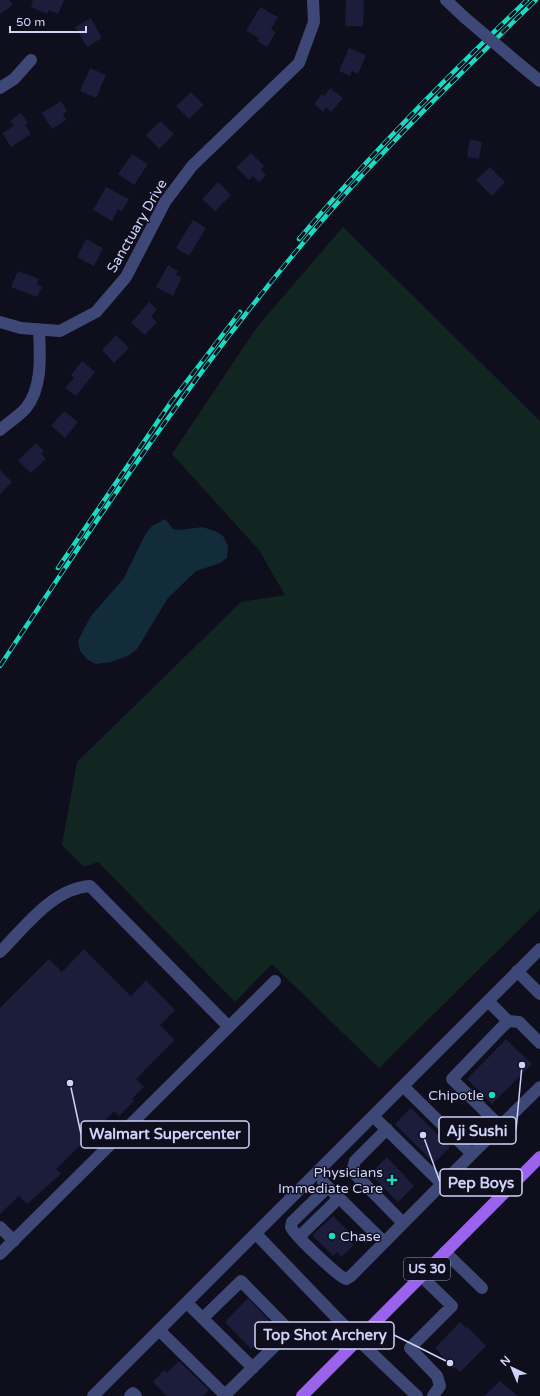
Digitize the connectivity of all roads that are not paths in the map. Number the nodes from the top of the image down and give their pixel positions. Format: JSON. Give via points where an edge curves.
{"nodes":[{"id":1,"x":313,"y":0,"type":"edge"},
{"id":2,"x":446,"y":0,"type":"edge"},
{"id":3,"x":31,"y":60,"type":"dead end"},
{"id":4,"x":540,"y":81,"type":"edge"},
{"id":5,"x":0,"y":88,"type":"edge"},
{"id":6,"x":0,"y":322,"type":"edge"},
{"id":7,"x":39,"y":330,"type":"junction"},
{"id":8,"x":0,"y":430,"type":"edge"},
{"id":9,"x":540,"y":949,"type":"edge"},
{"id":10,"x":0,"y":952,"type":"edge"},
{"id":11,"x":518,"y":971,"type":"junction"},
{"id":12,"x":275,"y":980,"type":"dead end"},
{"id":13,"x":540,"y":994,"type":"edge"},
{"id":14,"x":488,"y":1001,"type":"junction"},
{"id":15,"x":508,"y":1022,"type":"junction"},
{"id":16,"x":229,"y":1027,"type":"junction"},
{"id":17,"x":540,"y":1043,"type":"edge"},
{"id":18,"x":403,"y":1086,"type":"junction"},
{"id":19,"x":540,"y":1087,"type":"edge"},
{"id":20,"x":374,"y":1116,"type":"junction"},
{"id":21,"x":500,"y":1126,"type":"junction"},
{"id":22,"x":387,"y":1130,"type":"junction"},
{"id":23,"x":472,"y":1154,"type":"junction"},
{"id":24,"x":539,"y":1160,"type":"edge"},
{"id":25,"x":315,"y":1175,"type":"junction"},
{"id":26,"x":442,"y":1184,"type":"junction"},
{"id":27,"x":335,"y":1194,"type":"junction"},
{"id":28,"x":403,"y":1223,"type":"junction"},
{"id":29,"x":0,"y":1227,"type":"edge"},
{"id":30,"x":256,"y":1234,"type":"junction"},
{"id":31,"x":301,"y":1239,"type":"junction"},
{"id":32,"x":14,"y":1241,"type":"junction"},
{"id":33,"x":384,"y":1242,"type":"junction"},
{"id":34,"x":445,"y":1252,"type":"junction"},
{"id":35,"x":0,"y":1254,"type":"edge"},
{"id":36,"x":421,"y":1276,"type":"junction"},
{"id":37,"x":482,"y":1288,"type":"dead end"},
{"id":38,"x":187,"y":1303,"type":"junction"},
{"id":39,"x":203,"y":1318,"type":"junction"},
{"id":40,"x":159,"y":1330,"type":"junction"},
{"id":41,"x":357,"y":1339,"type":"junction"},
{"id":42,"x":253,"y":1368,"type":"junction"},
{"id":43,"x":100,"y":1394,"type":"edge"},
{"id":44,"x":130,"y":1396,"type":"edge"},
{"id":45,"x":136,"y":1396,"type":"edge"},
{"id":46,"x":225,"y":1396,"type":"edge"},
{"id":47,"x":302,"y":1396,"type":"edge"},
{"id":48,"x":417,"y":1396,"type":"edge"},
{"id":49,"x":433,"y":1396,"type":"edge"}],
"edges":[{"from":1,"to":7,"type":"street","name":"Sanctuary Drive","via":[[314,22],[299,63],[192,166],[165,202],[126,278],[96,312],[60,332]]},
{"from":2,"to":4,"type":"street","bridge":true},
{"from":3,"to":5,"type":"street","via":[[14,79]]},
{"from":6,"to":7,"type":"street","name":"Sanctuary Drive","via":[[9,326]]},
{"from":7,"to":8,"type":"street","via":[[40,358],[36,388],[26,408]]},
{"from":9,"to":11,"type":"street"},
{"from":10,"to":16,"type":"street","via":[[56,899],[79,887],[90,886]]},
{"from":11,"to":13,"type":"street"},
{"from":11,"to":14,"type":"street"},
{"from":12,"to":16,"type":"street"},
{"from":14,"to":15,"type":"street"},
{"from":14,"to":18,"type":"street"},
{"from":15,"to":17,"type":"street","via":[[519,1022]]},
{"from":15,"to":21,"type":"street","via":[[452,1079]]},
{"from":16,"to":32,"type":"street"},
{"from":18,"to":20,"type":"street"},
{"from":18,"to":23,"type":"street"},
{"from":19,"to":21,"type":"street"},
{"from":20,"to":22,"type":"street"},
{"from":20,"to":25,"type":"street"},
{"from":21,"to":23,"type":"street"},
{"from":22,"to":26,"type":"street"},
{"from":22,"to":28,"type":"street","via":[[355,1161],[352,1171]]},
{"from":23,"to":26,"type":"street"},
{"from":24,"to":34,"type":"main road","number":"US 30"},
{"from":25,"to":27,"type":"street"},
{"from":25,"to":30,"type":"street"},
{"from":26,"to":28,"type":"street"},
{"from":27,"to":31,"type":"street","via":[[307,1238]]},
{"from":27,"to":31,"type":"street","via":[[292,1222],[291,1227]]},
{"from":27,"to":33,"type":"street"},
{"from":28,"to":33,"type":"street"},
{"from":29,"to":32,"type":"street"},
{"from":30,"to":38,"type":"street"},
{"from":30,"to":41,"type":"street"},
{"from":31,"to":33,"type":"street","via":[[341,1278],[346,1279]]},
{"from":32,"to":35,"type":"street"},
{"from":34,"to":36,"type":"main road","number":"US 30"},
{"from":34,"to":37,"type":"street"},
{"from":36,"to":41,"type":"main road","number":"US 30"},
{"from":36,"to":49,"type":"street","via":[[452,1306],[410,1348],[437,1376],[440,1386]]},
{"from":38,"to":39,"type":"street"},
{"from":38,"to":40,"type":"street"},
{"from":39,"to":42,"type":"street"},
{"from":39,"to":42,"type":"street","via":[[241,1281],[290,1331]]},
{"from":40,"to":43,"type":"street"},
{"from":40,"to":46,"type":"street"},
{"from":41,"to":47,"type":"main road","number":"US 30"},
{"from":41,"to":48,"type":"street"},
{"from":42,"to":46,"type":"street"},
{"from":44,"to":45,"type":"street","via":[[133,1393]]}]}
